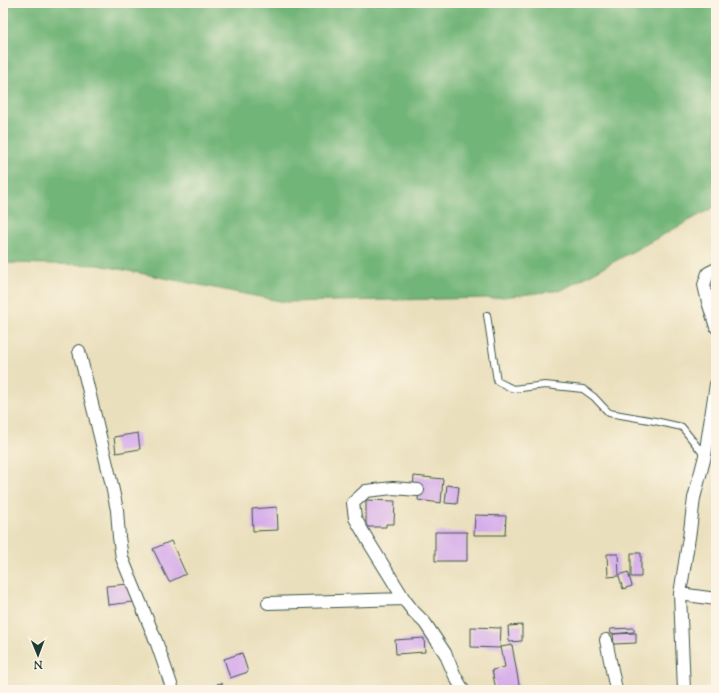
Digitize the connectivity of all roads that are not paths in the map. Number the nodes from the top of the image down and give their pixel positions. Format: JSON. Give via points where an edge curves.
{"nodes":[{"id":1,"x":716,"y":269,"type":"edge"},
{"id":2,"x":487,"y":315,"type":"dead end"},
{"id":3,"x":716,"y":327,"type":"edge"},
{"id":4,"x":79,"y":352,"type":"dead end"},
{"id":5,"x":716,"y":384,"type":"edge"},
{"id":6,"x":705,"y":456,"type":"junction"},
{"id":7,"x":418,"y":490,"type":"dead end"},
{"id":8,"x":680,"y":594,"type":"junction"},
{"id":9,"x":716,"y":598,"type":"edge"},
{"id":10,"x":404,"y":599,"type":"junction"},
{"id":11,"x":268,"y":603,"type":"dead end"},
{"id":12,"x":606,"y":640,"type":"dead end"},
{"id":13,"x":172,"y":690,"type":"edge"},
{"id":14,"x":463,"y":690,"type":"edge"},
{"id":15,"x":616,"y":690,"type":"edge"},
{"id":16,"x":684,"y":690,"type":"edge"}],
"edges":[{"from":1,"to":3,"type":"street","via":[[708,273],[704,285]]},
{"from":2,"to":6,"type":"lane","via":[[497,381],[512,389],[545,385],[583,389],[609,413],[682,427]]},
{"from":4,"to":13,"type":"street","via":[[111,481],[122,558],[156,641]]},
{"from":5,"to":6,"type":"street"},
{"from":6,"to":8,"type":"street","via":[[694,498]]},
{"from":7,"to":10,"type":"street","via":[[393,488],[366,491],[353,503],[355,518]]},
{"from":8,"to":9,"type":"street"},
{"from":8,"to":16,"type":"street"},
{"from":10,"to":11,"type":"street"},
{"from":10,"to":14,"type":"street","via":[[446,653]]},
{"from":12,"to":15,"type":"street"}]}
